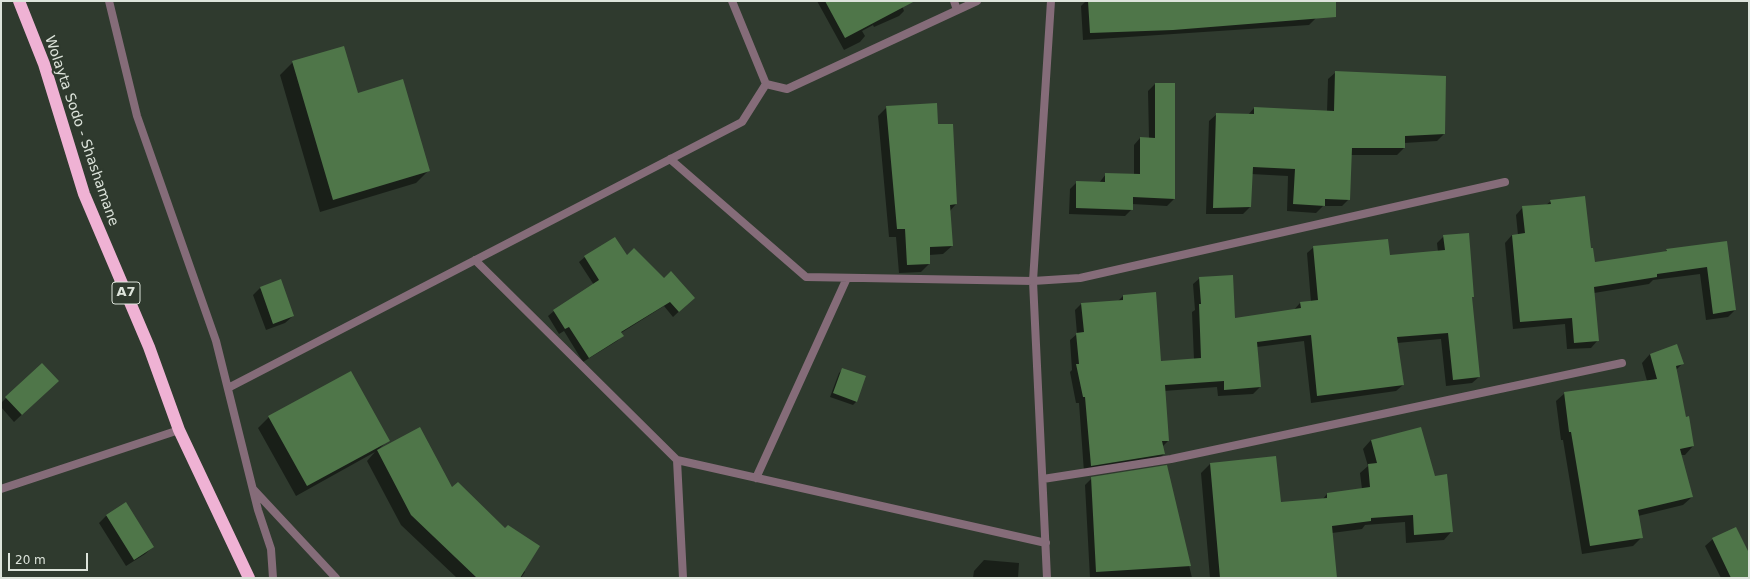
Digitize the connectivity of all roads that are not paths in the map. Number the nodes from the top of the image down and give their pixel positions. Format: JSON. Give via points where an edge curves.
{"nodes":[{"id":1,"x":19,"y":1,"type":"edge"},
{"id":2,"x":109,"y":1,"type":"edge"},
{"id":3,"x":732,"y":1,"type":"edge"},
{"id":4,"x":954,"y":1,"type":"edge"},
{"id":5,"x":977,"y":1,"type":"edge"},
{"id":6,"x":1051,"y":1,"type":"edge"},
{"id":7,"x":957,"y":10,"type":"junction"},
{"id":8,"x":766,"y":84,"type":"junction"},
{"id":9,"x":670,"y":159,"type":"junction"},
{"id":10,"x":1505,"y":182,"type":"dead end"},
{"id":11,"x":475,"y":260,"type":"junction"},
{"id":12,"x":847,"y":278,"type":"junction"},
{"id":13,"x":1033,"y":281,"type":"junction"},
{"id":14,"x":1622,"y":363,"type":"dead end"},
{"id":15,"x":228,"y":388,"type":"junction"},
{"id":16,"x":179,"y":430,"type":"junction"},
{"id":17,"x":677,"y":460,"type":"junction"},
{"id":18,"x":756,"y":478,"type":"junction"},
{"id":19,"x":1043,"y":479,"type":"junction"},
{"id":20,"x":253,"y":488,"type":"junction"},
{"id":21,"x":1,"y":489,"type":"edge"},
{"id":22,"x":1046,"y":543,"type":"junction"},
{"id":23,"x":249,"y":578,"type":"edge"},
{"id":24,"x":274,"y":578,"type":"edge"},
{"id":25,"x":336,"y":578,"type":"edge"},
{"id":26,"x":683,"y":578,"type":"edge"},
{"id":27,"x":1047,"y":578,"type":"edge"}],
"edges":[{"from":1,"to":16,"type":"highway","name":"Wolayta Sodo - Shashamane","number":"A7","via":[[44,64],[84,194],[149,347]]},
{"from":2,"to":15,"type":"street","via":[[137,116],[216,341]]},
{"from":3,"to":8,"type":"street"},
{"from":4,"to":7,"type":"street"},
{"from":5,"to":7,"type":"street"},
{"from":6,"to":13,"type":"street"},
{"from":7,"to":8,"type":"street","via":[[787,89]]},
{"from":8,"to":9,"type":"street","via":[[742,122]]},
{"from":9,"to":11,"type":"street"},
{"from":9,"to":12,"type":"street","via":[[806,277]]},
{"from":10,"to":13,"type":"street","via":[[1080,278]]},
{"from":11,"to":15,"type":"street"},
{"from":11,"to":17,"type":"street"},
{"from":12,"to":13,"type":"street"},
{"from":12,"to":18,"type":"street"},
{"from":13,"to":19,"type":"street"},
{"from":14,"to":19,"type":"street","via":[[1171,459]]},
{"from":15,"to":20,"type":"street"},
{"from":16,"to":21,"type":"street"},
{"from":16,"to":23,"type":"highway","name":"Wolayta Sodo - Shashamane","number":"A7"},
{"from":17,"to":18,"type":"street"},
{"from":17,"to":26,"type":"street"},
{"from":18,"to":22,"type":"street"},
{"from":19,"to":22,"type":"street"},
{"from":20,"to":24,"type":"street","via":[[271,549]]},
{"from":20,"to":25,"type":"street"},
{"from":22,"to":27,"type":"street"}]}
